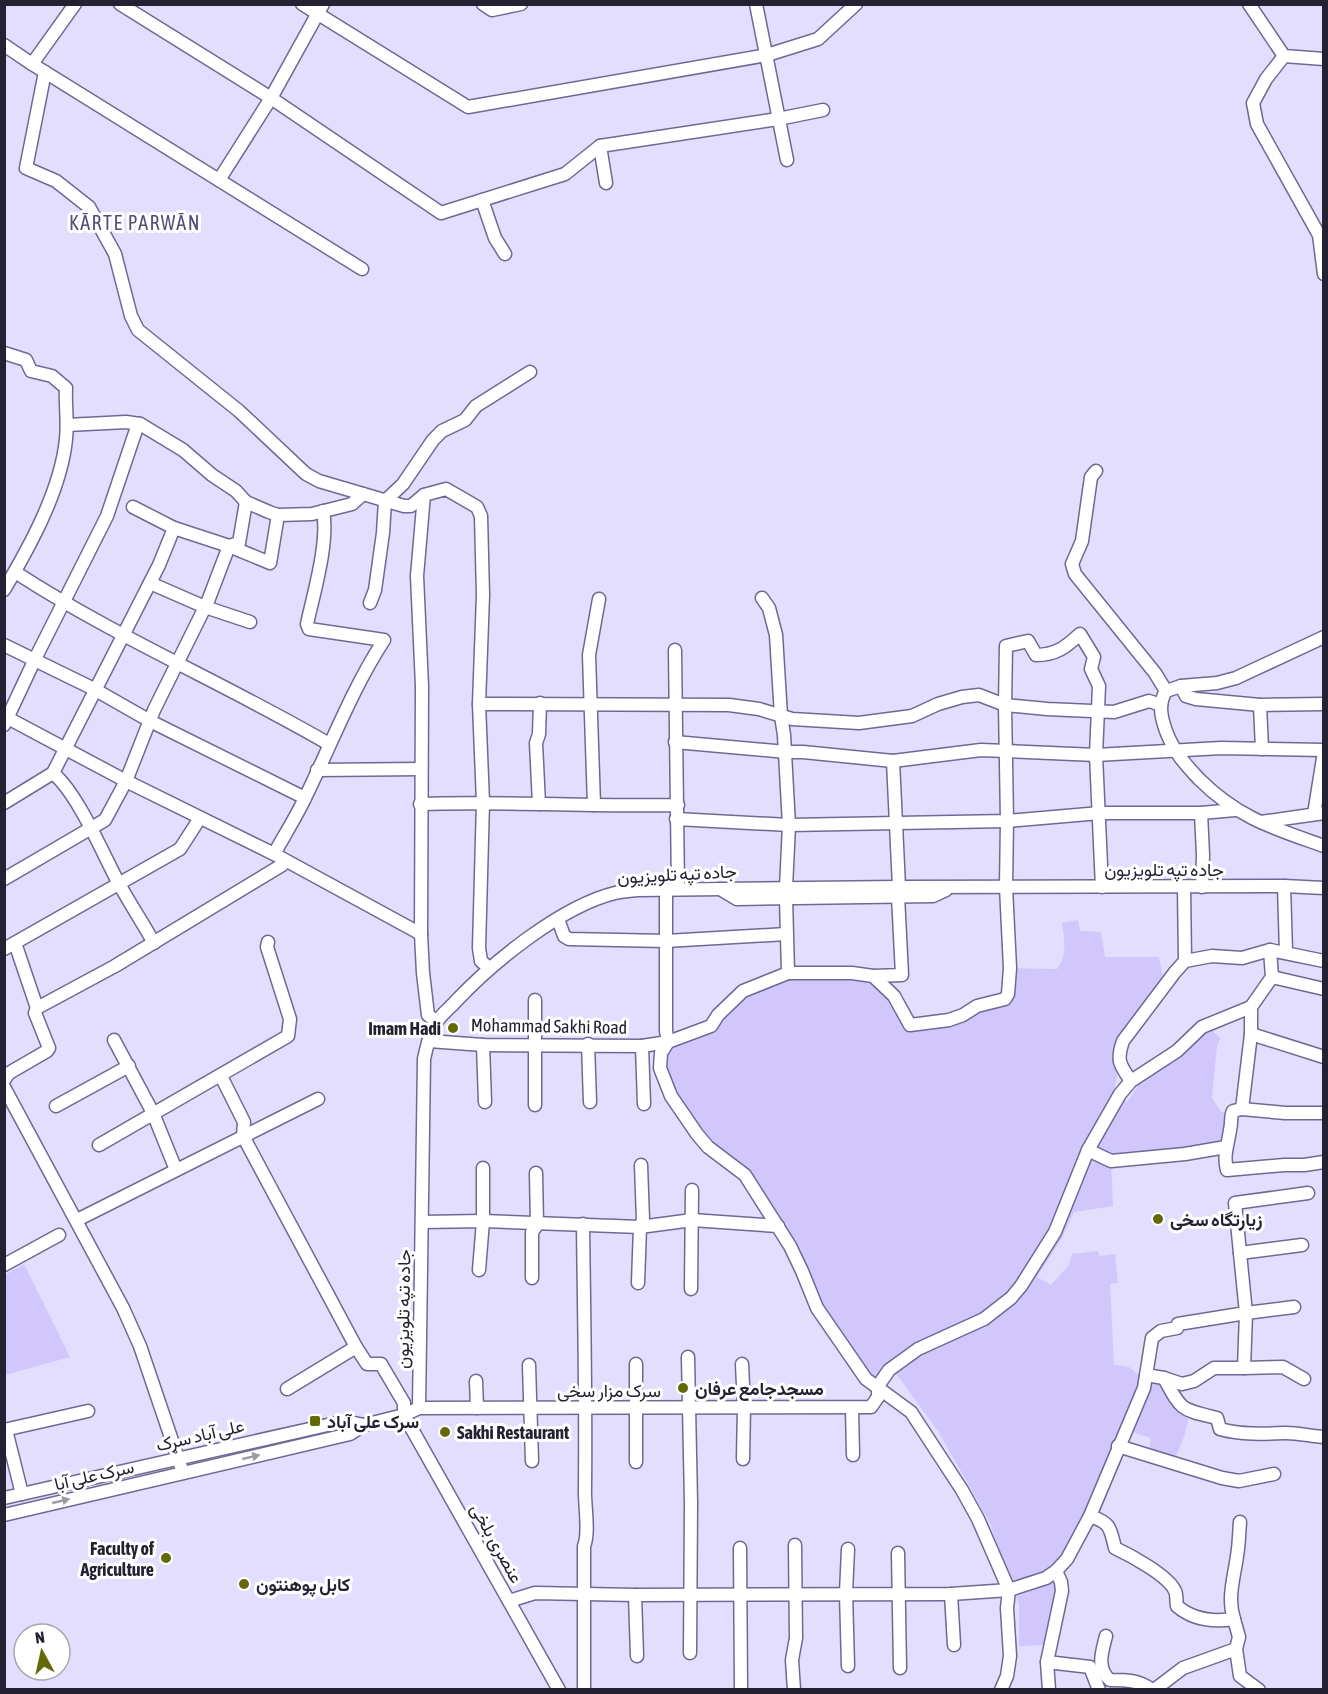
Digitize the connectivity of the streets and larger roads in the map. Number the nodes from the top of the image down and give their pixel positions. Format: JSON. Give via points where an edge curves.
{"nodes":[{"id":1,"x":75,"y":4,"type":"edge"},
{"id":2,"x":120,"y":4,"type":"edge"},
{"id":3,"x":302,"y":4,"type":"edge"},
{"id":4,"x":483,"y":4,"type":"edge"},
{"id":5,"x":521,"y":4,"type":"edge"},
{"id":6,"x":756,"y":4,"type":"edge"},
{"id":7,"x":856,"y":4,"type":"edge"},
{"id":8,"x":1249,"y":4,"type":"edge"},
{"id":9,"x":320,"y":9,"type":"edge"},
{"id":10,"x":4,"y":45,"type":"edge"},
{"id":11,"x":767,"y":55,"type":"junction"},
{"id":12,"x":1284,"y":56,"type":"junction"},
{"id":13,"x":1323,"y":59,"type":"edge"},
{"id":14,"x":32,"y":64,"type":"junction"},
{"id":15,"x":45,"y":72,"type":"junction"},
{"id":16,"x":271,"y":98,"type":"junction"},
{"id":17,"x":823,"y":110,"type":"dead end"},
{"id":18,"x":778,"y":119,"type":"junction"},
{"id":19,"x":600,"y":146,"type":"junction"},
{"id":20,"x":787,"y":160,"type":"dead end"},
{"id":21,"x":219,"y":180,"type":"junction"},
{"id":22,"x":606,"y":183,"type":"dead end"},
{"id":23,"x":482,"y":200,"type":"junction"},
{"id":24,"x":505,"y":254,"type":"dead end"},
{"id":25,"x":362,"y":269,"type":"dead end"},
{"id":26,"x":1323,"y":274,"type":"edge"},
{"id":27,"x":4,"y":353,"type":"edge"},
{"id":28,"x":530,"y":372,"type":"dead end"},
{"id":29,"x":140,"y":424,"type":"junction"},
{"id":30,"x":67,"y":425,"type":"junction"},
{"id":31,"x":1096,"y":471,"type":"dead end"},
{"id":32,"x":363,"y":494,"type":"junction"},
{"id":33,"x":424,"y":495,"type":"junction"},
{"id":34,"x":385,"y":501,"type":"junction"},
{"id":35,"x":246,"y":502,"type":"junction"},
{"id":36,"x":133,"y":507,"type":"dead end"},
{"id":37,"x":323,"y":511,"type":"junction"},
{"id":38,"x":278,"y":515,"type":"junction"},
{"id":39,"x":174,"y":528,"type":"junction"},
{"id":40,"x":229,"y":546,"type":"junction"},
{"id":41,"x":15,"y":572,"type":"junction"},
{"id":42,"x":150,"y":582,"type":"junction"},
{"id":43,"x":4,"y":590,"type":"edge"},
{"id":44,"x":762,"y":598,"type":"dead end"},
{"id":45,"x":599,"y":599,"type":"dead end"},
{"id":46,"x":63,"y":603,"type":"junction"},
{"id":47,"x":370,"y":603,"type":"dead end"},
{"id":48,"x":205,"y":607,"type":"junction"},
{"id":49,"x":250,"y":622,"type":"dead end"},
{"id":50,"x":124,"y":634,"type":"junction"},
{"id":51,"x":1323,"y":637,"type":"edge"},
{"id":52,"x":4,"y":645,"type":"edge"},
{"id":53,"x":675,"y":650,"type":"dead end"},
{"id":54,"x":35,"y":659,"type":"junction"},
{"id":55,"x":178,"y":664,"type":"junction"},
{"id":56,"x":1181,"y":686,"type":"junction"},
{"id":57,"x":94,"y":689,"type":"junction"},
{"id":58,"x":1166,"y":691,"type":"junction"},
{"id":59,"x":540,"y":703,"type":"junction"},
{"id":60,"x":590,"y":703,"type":"junction"},
{"id":61,"x":479,"y":704,"type":"junction"},
{"id":62,"x":675,"y":704,"type":"junction"},
{"id":63,"x":1323,"y":704,"type":"edge"},
{"id":64,"x":1005,"y":705,"type":"junction"},
{"id":65,"x":1161,"y":705,"type":"junction"},
{"id":66,"x":1260,"y":705,"type":"junction"},
{"id":67,"x":1099,"y":711,"type":"junction"},
{"id":68,"x":781,"y":716,"type":"junction"},
{"id":69,"x":5,"y":720,"type":"edge"},
{"id":70,"x":150,"y":721,"type":"junction"},
{"id":71,"x":675,"y":742,"type":"junction"},
{"id":72,"x":329,"y":744,"type":"junction"},
{"id":73,"x":66,"y":749,"type":"junction"},
{"id":74,"x":1262,"y":749,"type":"junction"},
{"id":75,"x":1173,"y":750,"type":"junction"},
{"id":76,"x":1006,"y":751,"type":"junction"},
{"id":77,"x":1323,"y":751,"type":"edge"},
{"id":78,"x":786,"y":752,"type":"junction"},
{"id":79,"x":1096,"y":755,"type":"junction"},
{"id":80,"x":893,"y":761,"type":"junction"},
{"id":81,"x":420,"y":769,"type":"junction"},
{"id":82,"x":317,"y":770,"type":"junction"},
{"id":83,"x":53,"y":773,"type":"junction"},
{"id":84,"x":126,"y":781,"type":"junction"},
{"id":85,"x":305,"y":798,"type":"junction"},
{"id":86,"x":483,"y":802,"type":"junction"},
{"id":87,"x":4,"y":803,"type":"edge"},
{"id":88,"x":420,"y":804,"type":"junction"},
{"id":89,"x":539,"y":804,"type":"junction"},
{"id":90,"x":594,"y":805,"type":"junction"},
{"id":91,"x":678,"y":805,"type":"junction"},
{"id":92,"x":1235,"y":810,"type":"junction"},
{"id":93,"x":1100,"y":813,"type":"junction"},
{"id":94,"x":1201,"y":813,"type":"junction"},
{"id":95,"x":1319,"y":814,"type":"edge"},
{"id":96,"x":200,"y":818,"type":"junction"},
{"id":97,"x":676,"y":819,"type":"junction"},
{"id":98,"x":1007,"y":821,"type":"junction"},
{"id":99,"x":897,"y":822,"type":"junction"},
{"id":100,"x":1259,"y":822,"type":"junction"},
{"id":101,"x":789,"y":825,"type":"junction"},
{"id":102,"x":91,"y":829,"type":"junction"},
{"id":103,"x":1323,"y":846,"type":"edge"},
{"id":104,"x":279,"y":857,"type":"junction"},
{"id":105,"x":4,"y":879,"type":"edge"},
{"id":106,"x":119,"y":884,"type":"junction"},
{"id":107,"x":1284,"y":886,"type":"junction"},
{"id":108,"x":1006,"y":887,"type":"junction"},
{"id":109,"x":1102,"y":887,"type":"junction"},
{"id":110,"x":1184,"y":887,"type":"junction"},
{"id":111,"x":1202,"y":887,"type":"junction"},
{"id":112,"x":1320,"y":888,"type":"edge"},
{"id":113,"x":672,"y":890,"type":"junction"},
{"id":114,"x":898,"y":892,"type":"junction"},
{"id":115,"x":786,"y":893,"type":"junction"},
{"id":116,"x":558,"y":919,"type":"junction"},
{"id":117,"x":421,"y":934,"type":"junction"},
{"id":118,"x":786,"y":934,"type":"junction"},
{"id":119,"x":666,"y":940,"type":"junction"},
{"id":120,"x":154,"y":942,"type":"junction"},
{"id":121,"x":268,"y":942,"type":"dead end"},
{"id":122,"x":10,"y":946,"type":"edge"},
{"id":123,"x":1270,"y":950,"type":"junction"},
{"id":124,"x":1286,"y":952,"type":"junction"},
{"id":125,"x":1185,"y":961,"type":"junction"},
{"id":126,"x":1323,"y":961,"type":"edge"},
{"id":127,"x":489,"y":968,"type":"junction"},
{"id":128,"x":788,"y":973,"type":"junction"},
{"id":129,"x":873,"y":976,"type":"junction"},
{"id":130,"x":1272,"y":977,"type":"junction"},
{"id":131,"x":1323,"y":990,"type":"edge"},
{"id":132,"x":535,"y":1000,"type":"dead end"},
{"id":133,"x":1251,"y":1007,"type":"junction"},
{"id":134,"x":37,"y":1008,"type":"junction"},
{"id":135,"x":436,"y":1021,"type":"junction"},
{"id":136,"x":1251,"y":1034,"type":"junction"},
{"id":137,"x":114,"y":1040,"type":"dead end"},
{"id":138,"x":429,"y":1041,"type":"junction"},
{"id":139,"x":668,"y":1042,"type":"junction"},
{"id":140,"x":588,"y":1044,"type":"junction"},
{"id":141,"x":483,"y":1045,"type":"junction"},
{"id":142,"x":536,"y":1045,"type":"junction"},
{"id":143,"x":642,"y":1046,"type":"junction"},
{"id":144,"x":1323,"y":1058,"type":"edge"},
{"id":145,"x":129,"y":1066,"type":"junction"},
{"id":146,"x":221,"y":1076,"type":"junction"},
{"id":147,"x":4,"y":1080,"type":"edge"},
{"id":148,"x":1131,"y":1082,"type":"junction"},
{"id":149,"x":5,"y":1089,"type":"edge"},
{"id":150,"x":318,"y":1099,"type":"dead end"},
{"id":151,"x":485,"y":1102,"type":"dead end"},
{"id":152,"x":590,"y":1102,"type":"dead end"},
{"id":153,"x":644,"y":1104,"type":"dead end"},
{"id":154,"x":536,"y":1105,"type":"dead end"},
{"id":155,"x":56,"y":1106,"type":"dead end"},
{"id":156,"x":1242,"y":1109,"type":"junction"},
{"id":157,"x":153,"y":1113,"type":"junction"},
{"id":158,"x":1323,"y":1113,"type":"edge"},
{"id":159,"x":243,"y":1136,"type":"junction"},
{"id":160,"x":99,"y":1145,"type":"dead end"},
{"id":161,"x":1226,"y":1147,"type":"junction"},
{"id":162,"x":1088,"y":1150,"type":"junction"},
{"id":163,"x":1323,"y":1162,"type":"edge"},
{"id":164,"x":641,"y":1165,"type":"dead end"},
{"id":165,"x":483,"y":1168,"type":"dead end"},
{"id":166,"x":176,"y":1170,"type":"junction"},
{"id":167,"x":536,"y":1173,"type":"dead end"},
{"id":168,"x":692,"y":1190,"type":"dead end"},
{"id":169,"x":1308,"y":1193,"type":"dead end"},
{"id":170,"x":77,"y":1220,"type":"junction"},
{"id":171,"x":483,"y":1221,"type":"junction"},
{"id":172,"x":692,"y":1221,"type":"junction"},
{"id":173,"x":422,"y":1222,"type":"junction"},
{"id":174,"x":583,"y":1224,"type":"junction"},
{"id":175,"x":537,"y":1225,"type":"junction"},
{"id":176,"x":778,"y":1226,"type":"junction"},
{"id":177,"x":640,"y":1227,"type":"junction"},
{"id":178,"x":59,"y":1235,"type":"dead end"},
{"id":179,"x":1302,"y":1245,"type":"dead end"},
{"id":180,"x":1240,"y":1253,"type":"junction"},
{"id":181,"x":4,"y":1265,"type":"edge"},
{"id":182,"x":479,"y":1270,"type":"dead end"},
{"id":183,"x":532,"y":1278,"type":"dead end"},
{"id":184,"x":638,"y":1283,"type":"dead end"},
{"id":185,"x":691,"y":1289,"type":"dead end"},
{"id":186,"x":1294,"y":1307,"type":"dead end"},
{"id":187,"x":1246,"y":1313,"type":"junction"},
{"id":188,"x":356,"y":1347,"type":"junction"},
{"id":189,"x":688,"y":1357,"type":"dead end"},
{"id":190,"x":636,"y":1364,"type":"dead end"},
{"id":191,"x":742,"y":1364,"type":"dead end"},
{"id":192,"x":529,"y":1365,"type":"dead end"},
{"id":193,"x":1244,"y":1368,"type":"junction"},
{"id":194,"x":1146,"y":1375,"type":"junction"},
{"id":195,"x":1164,"y":1378,"type":"junction"},
{"id":196,"x":1304,"y":1379,"type":"dead end"},
{"id":197,"x":476,"y":1381,"type":"dead end"},
{"id":198,"x":878,"y":1386,"type":"junction"},
{"id":199,"x":287,"y":1389,"type":"dead end"},
{"id":200,"x":744,"y":1407,"type":"junction"},
{"id":201,"x":419,"y":1408,"type":"junction"},
{"id":202,"x":477,"y":1408,"type":"junction"},
{"id":203,"x":529,"y":1408,"type":"junction"},
{"id":204,"x":586,"y":1408,"type":"junction"},
{"id":205,"x":635,"y":1408,"type":"junction"},
{"id":206,"x":688,"y":1408,"type":"junction"},
{"id":207,"x":852,"y":1408,"type":"junction"},
{"id":208,"x":88,"y":1411,"type":"dead end"},
{"id":209,"x":404,"y":1415,"type":"junction"},
{"id":210,"x":364,"y":1425,"type":"junction"},
{"id":211,"x":5,"y":1430,"type":"edge"},
{"id":212,"x":1323,"y":1437,"type":"edge"},
{"id":213,"x":1118,"y":1446,"type":"junction"},
{"id":214,"x":853,"y":1455,"type":"dead end"},
{"id":215,"x":177,"y":1458,"type":"junction"},
{"id":216,"x":743,"y":1459,"type":"dead end"},
{"id":217,"x":532,"y":1461,"type":"dead end"},
{"id":218,"x":636,"y":1462,"type":"dead end"},
{"id":219,"x":183,"y":1473,"type":"junction"},
{"id":220,"x":1274,"y":1474,"type":"dead end"},
{"id":221,"x":22,"y":1494,"type":"junction"},
{"id":222,"x":4,"y":1498,"type":"edge"},
{"id":223,"x":4,"y":1515,"type":"edge"},
{"id":224,"x":1090,"y":1516,"type":"junction"},
{"id":225,"x":1240,"y":1522,"type":"dead end"},
{"id":226,"x":795,"y":1545,"type":"dead end"},
{"id":227,"x":740,"y":1548,"type":"dead end"},
{"id":228,"x":848,"y":1549,"type":"dead end"},
{"id":229,"x":898,"y":1553,"type":"dead end"},
{"id":230,"x":1056,"y":1571,"type":"junction"},
{"id":231,"x":1009,"y":1590,"type":"junction"},
{"id":232,"x":741,"y":1593,"type":"junction"},
{"id":233,"x":794,"y":1593,"type":"junction"},
{"id":234,"x":846,"y":1593,"type":"junction"},
{"id":235,"x":899,"y":1593,"type":"junction"},
{"id":236,"x":583,"y":1594,"type":"junction"},
{"id":237,"x":691,"y":1594,"type":"junction"},
{"id":238,"x":951,"y":1594,"type":"junction"},
{"id":239,"x":635,"y":1595,"type":"junction"},
{"id":240,"x":509,"y":1601,"type":"junction"},
{"id":241,"x":1234,"y":1619,"type":"junction"},
{"id":242,"x":1106,"y":1636,"type":"dead end"},
{"id":243,"x":954,"y":1645,"type":"dead end"},
{"id":244,"x":1236,"y":1649,"type":"junction"},
{"id":245,"x":690,"y":1653,"type":"dead end"},
{"id":246,"x":637,"y":1656,"type":"dead end"},
{"id":247,"x":1047,"y":1662,"type":"junction"},
{"id":248,"x":848,"y":1666,"type":"dead end"},
{"id":249,"x":900,"y":1668,"type":"dead end"},
{"id":250,"x":559,"y":1689,"type":"edge"},
{"id":251,"x":584,"y":1689,"type":"edge"},
{"id":252,"x":741,"y":1689,"type":"edge"},
{"id":253,"x":794,"y":1689,"type":"edge"},
{"id":254,"x":1001,"y":1689,"type":"edge"},
{"id":255,"x":1048,"y":1689,"type":"edge"},
{"id":256,"x":1099,"y":1689,"type":"edge"},
{"id":257,"x":1153,"y":1689,"type":"edge"},
{"id":258,"x":1258,"y":1689,"type":"edge"}],
"edges":[{"from":1,"to":14,"type":"street"},
{"from":2,"to":16,"type":"street"},
{"from":3,"to":9,"type":"street"},
{"from":4,"to":5,"type":"street","via":[[492,10]]},
{"from":6,"to":11,"type":"street"},
{"from":7,"to":11,"type":"street","via":[[818,39]]},
{"from":8,"to":12,"type":"street"},
{"from":9,"to":11,"type":"street","via":[[468,107]]},
{"from":9,"to":16,"type":"street"},
{"from":10,"to":14,"type":"street"},
{"from":11,"to":18,"type":"street"},
{"from":12,"to":13,"type":"street"},
{"from":12,"to":26,"type":"street","via":[[1253,103],[1257,124],[1319,235]]},
{"from":14,"to":15,"type":"street"},
{"from":15,"to":21,"type":"street"},
{"from":15,"to":32,"type":"street","via":[[26,168],[56,181],[89,207],[115,254],[128,308],[138,330],[238,411],[306,474]]},
{"from":16,"to":21,"type":"street"},
{"from":16,"to":23,"type":"street","via":[[441,213]]},
{"from":17,"to":18,"type":"street"},
{"from":18,"to":19,"type":"street"},
{"from":18,"to":20,"type":"street"},
{"from":19,"to":22,"type":"street"},
{"from":19,"to":23,"type":"street","via":[[565,174]]},
{"from":21,"to":25,"type":"street"},
{"from":23,"to":24,"type":"street"},
{"from":27,"to":30,"type":"street","via":[[26,360],[31,371],[52,376],[66,388]]},
{"from":28,"to":34,"type":"street","via":[[476,406],[465,420],[442,431]]},
{"from":29,"to":30,"type":"street"},
{"from":29,"to":35,"type":"street","via":[[183,450]]},
{"from":29,"to":46,"type":"street","via":[[107,516]]},
{"from":30,"to":41,"type":"street","via":[[61,466],[51,497]]},
{"from":31,"to":58,"type":"street","via":[[1091,477],[1082,540],[1072,564],[1075,574]]},
{"from":32,"to":34,"type":"street"},
{"from":32,"to":37,"type":"street","via":[[352,504]]},
{"from":33,"to":34,"type":"street","via":[[411,506]]},
{"from":33,"to":61,"type":"street","via":[[446,489],[477,507],[481,516]]},
{"from":33,"to":81,"type":"street","via":[[417,576],[422,686]]},
{"from":34,"to":47,"type":"street","via":[[375,590]]},
{"from":35,"to":38,"type":"street"},
{"from":35,"to":40,"type":"street","via":[[239,543]]},
{"from":36,"to":39,"type":"street"},
{"from":37,"to":38,"type":"street"},
{"from":37,"to":72,"type":"street","via":[[325,522],[307,624],[309,628],[384,640]]},
{"from":38,"to":40,"type":"street","via":[[270,563]]},
{"from":39,"to":40,"type":"street"},
{"from":39,"to":42,"type":"street"},
{"from":40,"to":48,"type":"street"},
{"from":41,"to":43,"type":"street"},
{"from":41,"to":46,"type":"street"},
{"from":42,"to":48,"type":"street"},
{"from":42,"to":50,"type":"street"},
{"from":44,"to":68,"type":"street","via":[[769,608],[776,635]]},
{"from":45,"to":60,"type":"street","via":[[589,655]]},
{"from":46,"to":50,"type":"street"},
{"from":46,"to":54,"type":"street"},
{"from":48,"to":49,"type":"street"},
{"from":48,"to":55,"type":"street"},
{"from":50,"to":55,"type":"street"},
{"from":50,"to":57,"type":"street"},
{"from":51,"to":56,"type":"street","via":[[1236,678]]},
{"from":52,"to":54,"type":"street"},
{"from":53,"to":62,"type":"street"},
{"from":54,"to":57,"type":"street"},
{"from":54,"to":69,"type":"street"},
{"from":55,"to":70,"type":"street"},
{"from":55,"to":72,"type":"street"},
{"from":56,"to":58,"type":"street"},
{"from":56,"to":66,"type":"street","via":[[1186,696],[1196,699]]},
{"from":57,"to":70,"type":"street"},
{"from":57,"to":73,"type":"street"},
{"from":58,"to":65,"type":"street"},
{"from":59,"to":60,"type":"street"},
{"from":59,"to":61,"type":"street"},
{"from":59,"to":89,"type":"street","via":[[536,743]]},
{"from":60,"to":62,"type":"street"},
{"from":60,"to":90,"type":"street"},
{"from":61,"to":86,"type":"street"},
{"from":62,"to":68,"type":"street","via":[[729,705]]},
{"from":62,"to":71,"type":"street"},
{"from":63,"to":66,"type":"street"},
{"from":64,"to":67,"type":"street"},
{"from":64,"to":67,"type":"street","via":[[1006,646],[1028,641],[1036,655],[1046,655],[1064,650],[1080,634],[1094,657],[1091,669],[1099,686]]},
{"from":64,"to":68,"type":"street","via":[[980,696],[962,697],[912,716],[859,723]]},
{"from":64,"to":76,"type":"street"},
{"from":65,"to":67,"type":"street","via":[[1149,701],[1114,712]]},
{"from":65,"to":75,"type":"street","via":[[1161,719]]},
{"from":66,"to":74,"type":"street"},
{"from":67,"to":79,"type":"street"},
{"from":68,"to":78,"type":"street"},
{"from":69,"to":73,"type":"street"},
{"from":70,"to":84,"type":"street"},
{"from":70,"to":85,"type":"street"},
{"from":71,"to":78,"type":"street"},
{"from":71,"to":91,"type":"street"},
{"from":72,"to":82,"type":"street"},
{"from":73,"to":83,"type":"street"},
{"from":73,"to":84,"type":"street"},
{"from":74,"to":75,"type":"street"},
{"from":74,"to":77,"type":"street"},
{"from":75,"to":79,"type":"street"},
{"from":75,"to":92,"type":"street","via":[[1217,797]]},
{"from":76,"to":79,"type":"street"},
{"from":76,"to":80,"type":"street","via":[[981,750]]},
{"from":76,"to":98,"type":"street"},
{"from":77,"to":95,"type":"street"},
{"from":78,"to":80,"type":"street"},
{"from":78,"to":101,"type":"street"},
{"from":79,"to":93,"type":"street"},
{"from":80,"to":99,"type":"street"},
{"from":81,"to":82,"type":"street"},
{"from":81,"to":88,"type":"street"},
{"from":82,"to":85,"type":"street"},
{"from":83,"to":87,"type":"street"},
{"from":83,"to":102,"type":"street"},
{"from":84,"to":96,"type":"street"},
{"from":84,"to":102,"type":"street","via":[[105,820]]},
{"from":85,"to":104,"type":"street"},
{"from":86,"to":88,"type":"street"},
{"from":86,"to":89,"type":"street"},
{"from":86,"to":127,"type":"street","via":[[479,948],[481,961]]},
{"from":88,"to":117,"type":"street"},
{"from":89,"to":90,"type":"street"},
{"from":90,"to":91,"type":"street"},
{"from":91,"to":97,"type":"street"},
{"from":92,"to":94,"type":"street"},
{"from":92,"to":100,"type":"street"},
{"from":93,"to":94,"type":"street"},
{"from":93,"to":98,"type":"street"},
{"from":93,"to":109,"type":"street"},
{"from":94,"to":111,"type":"street"},
{"from":95,"to":100,"type":"street"},
{"from":96,"to":104,"type":"street"},
{"from":96,"to":106,"type":"street","via":[[180,849]]},
{"from":97,"to":101,"type":"street"},
{"from":97,"to":113,"type":"street"},
{"from":98,"to":99,"type":"street"},
{"from":98,"to":108,"type":"street"},
{"from":99,"to":101,"type":"street"},
{"from":99,"to":114,"type":"street"},
{"from":100,"to":103,"type":"street"},
{"from":101,"to":115,"type":"street"},
{"from":102,"to":105,"type":"street"},
{"from":102,"to":106,"type":"street"},
{"from":104,"to":117,"type":"street"},
{"from":104,"to":120,"type":"street","via":[[282,866]]},
{"from":106,"to":120,"type":"street"},
{"from":106,"to":122,"type":"street"},
{"from":107,"to":111,"type":"street","name":"جاده تپه تلویزیون"},
{"from":107,"to":112,"type":"street","name":"جاده تپه تلویزیون"},
{"from":107,"to":124,"type":"street"},
{"from":108,"to":109,"type":"street","name":"جاده تپه تلویزیون"},
{"from":108,"to":114,"type":"street","name":"جاده تپه تلویزیون"},
{"from":108,"to":129,"type":"street","via":[[1010,968],[1005,999],[977,1006],[949,1020],[910,1025],[894,996]]},
{"from":109,"to":110,"type":"street","name":"جاده تپه تلویزیون"},
{"from":110,"to":111,"type":"street","name":"جاده تپه تلویزیون"},
{"from":110,"to":125,"type":"street"},
{"from":113,"to":115,"type":"street","name":"جاده تپه تلویزیون"},
{"from":113,"to":116,"type":"street","name":"جاده تپه تلویزیون","via":[[616,892]]},
{"from":113,"to":119,"type":"street"},
{"from":114,"to":115,"type":"street","name":"جاده تپه تلویزیون"},
{"from":114,"to":129,"type":"street","via":[[902,975]]},
{"from":115,"to":118,"type":"street"},
{"from":116,"to":119,"type":"street","via":[[569,939]]},
{"from":116,"to":127,"type":"street","name":"جاده تپه تلویزیون"},
{"from":117,"to":135,"type":"street","via":[[428,1015]]},
{"from":118,"to":119,"type":"street"},
{"from":118,"to":128,"type":"street"},
{"from":119,"to":139,"type":"street"},
{"from":120,"to":134,"type":"street"},
{"from":121,"to":146,"type":"street","via":[[290,1019],[288,1036]]},
{"from":122,"to":134,"type":"street"},
{"from":123,"to":124,"type":"street"},
{"from":123,"to":125,"type":"street","via":[[1242,958],[1212,956]]},
{"from":123,"to":130,"type":"street"},
{"from":124,"to":126,"type":"street"},
{"from":125,"to":148,"type":"street","via":[[1123,1041],[1119,1063]]},
{"from":127,"to":135,"type":"street","name":"جاده تپه تلویزیون"},
{"from":128,"to":129,"type":"street"},
{"from":128,"to":139,"type":"street","name":"Mohammad Sakhi Road","via":[[743,991],[711,1026]]},
{"from":130,"to":131,"type":"street"},
{"from":130,"to":133,"type":"street"},
{"from":132,"to":142,"type":"street"},
{"from":133,"to":136,"type":"street"},
{"from":133,"to":148,"type":"street","via":[[1202,1027],[1177,1051]]},
{"from":134,"to":147,"type":"street","via":[[49,1048]]},
{"from":135,"to":138,"type":"street","name":"جاده تپه تلویزیون"},
{"from":136,"to":144,"type":"street"},
{"from":136,"to":156,"type":"street"},
{"from":137,"to":145,"type":"street"},
{"from":138,"to":141,"type":"street","name":"Mohammad Sakhi Road"},
{"from":138,"to":173,"type":"street","name":"جاده تپه تلویزیون","via":[[424,1059]]},
{"from":139,"to":143,"type":"street","name":"Mohammad Sakhi Road"},
{"from":139,"to":176,"type":"street","via":[[661,1053],[660,1068],[671,1096],[708,1147],[745,1175]]},
{"from":140,"to":142,"type":"street","name":"Mohammad Sakhi Road"},
{"from":140,"to":143,"type":"street","name":"Mohammad Sakhi Road"},
{"from":140,"to":152,"type":"street"},
{"from":141,"to":142,"type":"street","name":"Mohammad Sakhi Road"},
{"from":141,"to":151,"type":"street"},
{"from":142,"to":154,"type":"street"},
{"from":143,"to":153,"type":"street"},
{"from":145,"to":155,"type":"street"},
{"from":145,"to":157,"type":"street"},
{"from":146,"to":157,"type":"street"},
{"from":146,"to":159,"type":"street","via":[[244,1122]]},
{"from":148,"to":162,"type":"street"},
{"from":149,"to":170,"type":"street"},
{"from":150,"to":159,"type":"street"},
{"from":156,"to":158,"type":"street"},
{"from":156,"to":161,"type":"street","via":[[1231,1115]]},
{"from":157,"to":160,"type":"street"},
{"from":157,"to":166,"type":"street"},
{"from":159,"to":166,"type":"street"},
{"from":159,"to":188,"type":"street"},
{"from":161,"to":162,"type":"street","via":[[1111,1161]]},
{"from":161,"to":163,"type":"street","via":[[1227,1170]]},
{"from":162,"to":198,"type":"street","via":[[1055,1232],[1011,1298],[984,1319],[918,1349],[889,1370]]},
{"from":164,"to":177,"type":"street"},
{"from":165,"to":171,"type":"street"},
{"from":166,"to":170,"type":"street"},
{"from":167,"to":175,"type":"street"},
{"from":168,"to":172,"type":"street"},
{"from":169,"to":180,"type":"street","via":[[1235,1203]]},
{"from":170,"to":215,"type":"street","via":[[140,1346]]},
{"from":171,"to":173,"type":"street"},
{"from":171,"to":175,"type":"street"},
{"from":171,"to":182,"type":"street"},
{"from":172,"to":176,"type":"street"},
{"from":172,"to":177,"type":"street"},
{"from":172,"to":185,"type":"street"},
{"from":173,"to":201,"type":"street","name":"جاده تپه تلویزیون"},
{"from":174,"to":175,"type":"street"},
{"from":174,"to":177,"type":"street"},
{"from":174,"to":204,"type":"street"},
{"from":175,"to":183,"type":"street","via":[[532,1233]]},
{"from":176,"to":198,"type":"street","via":[[817,1308],[866,1379]]},
{"from":177,"to":184,"type":"street"},
{"from":178,"to":181,"type":"street"},
{"from":179,"to":180,"type":"street"},
{"from":180,"to":187,"type":"street"},
{"from":186,"to":187,"type":"street"},
{"from":187,"to":193,"type":"street"},
{"from":187,"to":194,"type":"street","via":[[1178,1324],[1177,1328],[1161,1331],[1152,1338]]},
{"from":188,"to":199,"type":"street"},
{"from":188,"to":209,"type":"street","name":"عنصری بلخی","via":[[367,1364],[381,1364],[404,1403]]},
{"from":189,"to":206,"type":"street"},
{"from":190,"to":205,"type":"street"},
{"from":191,"to":200,"type":"street"},
{"from":192,"to":203,"type":"street"},
{"from":193,"to":195,"type":"street","via":[[1214,1368],[1182,1384]]},
{"from":193,"to":196,"type":"street","via":[[1283,1367]]},
{"from":194,"to":195,"type":"street"},
{"from":194,"to":213,"type":"street"},
{"from":195,"to":212,"type":"street","via":[[1179,1405],[1217,1418],[1220,1429]]},
{"from":197,"to":202,"type":"street"},
{"from":198,"to":207,"type":"street","name":"سرک مزار سخی","via":[[878,1397],[872,1407]]},
{"from":198,"to":231,"type":"street","via":[[911,1412],[962,1490]]},
{"from":200,"to":206,"type":"street","name":"سرک مزار سخی"},
{"from":200,"to":207,"type":"street","name":"سرک مزار سخی"},
{"from":200,"to":216,"type":"street"},
{"from":201,"to":202,"type":"street","name":"سرک مزار سخی"},
{"from":201,"to":209,"type":"street","name":"علی آباد سړک"},
{"from":202,"to":203,"type":"street","name":"سرک مزار سخی"},
{"from":203,"to":204,"type":"street","name":"سرک مزار سخی"},
{"from":203,"to":217,"type":"street"},
{"from":204,"to":205,"type":"street","name":"سرک مزار سخی"},
{"from":204,"to":236,"type":"street","via":[[587,1540]]},
{"from":205,"to":206,"type":"street","name":"سرک مزار سخی"},
{"from":205,"to":218,"type":"street"},
{"from":206,"to":237,"type":"street"},
{"from":207,"to":214,"type":"street"},
{"from":208,"to":211,"type":"street"},
{"from":209,"to":210,"type":"street","name":"علی آباد سړک"},
{"from":209,"to":240,"type":"street","name":"عنصری بلخی"},
{"from":210,"to":215,"type":"street","name":"علی آباد سړک","via":[[345,1421]]},
{"from":219,"to":210,"type":"street","name":"سرک علی آبا","one_way":true,"via":[[350,1434]]},
{"from":211,"to":221,"type":"street"},
{"from":213,"to":220,"type":"street","via":[[1222,1478],[1239,1481]]},
{"from":213,"to":224,"type":"street"},
{"from":215,"to":219,"type":"street"},
{"from":215,"to":221,"type":"street","name":"علی آباد سړک"},
{"from":223,"to":219,"type":"street","name":"سرک علی آبا","one_way":true},
{"from":221,"to":222,"type":"street","name":"علی آباد سړک"},
{"from":224,"to":230,"type":"street","via":[[1067,1559]]},
{"from":224,"to":241,"type":"street","via":[[1110,1526],[1115,1548],[1168,1580],[1176,1592],[1177,1606],[1184,1612],[1209,1621]]},
{"from":225,"to":241,"type":"street","via":[[1230,1606]]},
{"from":226,"to":233,"type":"street"},
{"from":227,"to":232,"type":"street"},
{"from":228,"to":234,"type":"street"},
{"from":229,"to":235,"type":"street"},
{"from":230,"to":231,"type":"street"},
{"from":230,"to":247,"type":"street","via":[[1062,1591]]},
{"from":231,"to":238,"type":"street"},
{"from":231,"to":254,"type":"street","via":[[1010,1656]]},
{"from":232,"to":233,"type":"street"},
{"from":232,"to":237,"type":"street"},
{"from":232,"to":252,"type":"street"},
{"from":233,"to":234,"type":"street"},
{"from":233,"to":253,"type":"street"},
{"from":234,"to":235,"type":"street"},
{"from":234,"to":248,"type":"street"},
{"from":235,"to":238,"type":"street"},
{"from":235,"to":249,"type":"street"},
{"from":236,"to":239,"type":"street"},
{"from":236,"to":240,"type":"street","via":[[535,1593]]},
{"from":236,"to":251,"type":"street"},
{"from":237,"to":239,"type":"street"},
{"from":237,"to":245,"type":"street"},
{"from":238,"to":243,"type":"street"},
{"from":239,"to":246,"type":"street"},
{"from":240,"to":250,"type":"street","name":"عنصری بلخی"},
{"from":241,"to":244,"type":"street","via":[[1239,1637]]},
{"from":242,"to":257,"type":"street","via":[[1101,1661],[1103,1674],[1110,1680],[1127,1680]]},
{"from":244,"to":257,"type":"street","via":[[1183,1668]]},
{"from":244,"to":258,"type":"street","via":[[1240,1676]]},
{"from":247,"to":255,"type":"street"},
{"from":247,"to":256,"type":"street","via":[[1090,1667]]}]}
